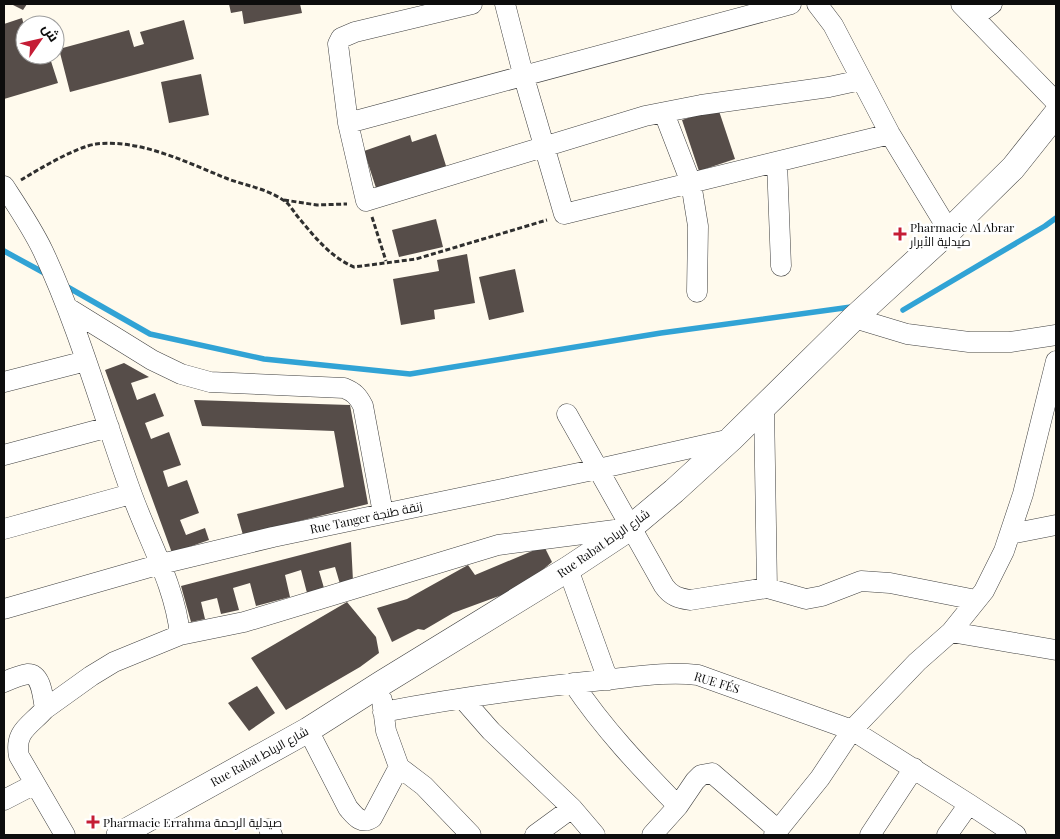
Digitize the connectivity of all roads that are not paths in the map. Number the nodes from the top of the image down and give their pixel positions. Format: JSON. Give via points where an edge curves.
{"nodes":[{"id":1,"x":472,"y":4,"type":"edge"},
{"id":2,"x":505,"y":4,"type":"edge"},
{"id":3,"x":791,"y":4,"type":"edge"},
{"id":4,"x":817,"y":4,"type":"edge"},
{"id":5,"x":992,"y":4,"type":"edge"},
{"id":6,"x":968,"y":11,"type":"edge"},
{"id":7,"x":524,"y":74,"type":"junction"},
{"id":8,"x":862,"y":80,"type":"junction"},
{"id":9,"x":1056,"y":102,"type":"edge"},
{"id":10,"x":664,"y":113,"type":"junction"},
{"id":11,"x":1056,"y":114,"type":"edge"},
{"id":12,"x":348,"y":123,"type":"junction"},
{"id":13,"x":890,"y":134,"type":"junction"},
{"id":14,"x":544,"y":146,"type":"junction"},
{"id":15,"x":777,"y":162,"type":"junction"},
{"id":16,"x":691,"y":183,"type":"junction"},
{"id":17,"x":5,"y":188,"type":"edge"},
{"id":18,"x":949,"y":231,"type":"junction"},
{"id":19,"x":781,"y":266,"type":"dead end"},
{"id":20,"x":696,"y":292,"type":"dead end"},
{"id":21,"x":66,"y":304,"type":"junction"},
{"id":22,"x":854,"y":318,"type":"junction"},
{"id":23,"x":1056,"y":335,"type":"edge"},
{"id":24,"x":86,"y":361,"type":"junction"},
{"id":25,"x":1056,"y":361,"type":"edge"},
{"id":26,"x":4,"y":382,"type":"edge"},
{"id":27,"x":764,"y":405,"type":"junction"},
{"id":28,"x":567,"y":414,"type":"dead end"},
{"id":29,"x":1049,"y":425,"type":"edge"},
{"id":30,"x":108,"y":427,"type":"junction"},
{"id":31,"x":731,"y":439,"type":"junction"},
{"id":32,"x":4,"y":455,"type":"edge"},
{"id":33,"x":598,"y":469,"type":"junction"},
{"id":34,"x":132,"y":494,"type":"junction"},
{"id":35,"x":383,"y":513,"type":"junction"},
{"id":36,"x":1056,"y":525,"type":"edge"},
{"id":37,"x":630,"y":528,"type":"junction"},
{"id":38,"x":4,"y":529,"type":"edge"},
{"id":39,"x":1010,"y":534,"type":"junction"},
{"id":40,"x":161,"y":564,"type":"junction"},
{"id":41,"x":568,"y":569,"type":"junction"},
{"id":42,"x":767,"y":588,"type":"junction"},
{"id":43,"x":976,"y":600,"type":"junction"},
{"id":44,"x":4,"y":609,"type":"edge"},
{"id":45,"x":951,"y":632,"type":"junction"},
{"id":46,"x":180,"y":635,"type":"junction"},
{"id":47,"x":1056,"y":650,"type":"edge"},
{"id":48,"x":608,"y":680,"type":"junction"},
{"id":49,"x":4,"y":682,"type":"edge"},
{"id":50,"x":382,"y":683,"type":"junction"},
{"id":51,"x":572,"y":684,"type":"junction"},
{"id":52,"x":463,"y":699,"type":"junction"},
{"id":53,"x":45,"y":709,"type":"junction"},
{"id":54,"x":382,"y":712,"type":"junction"},
{"id":55,"x":308,"y":730,"type":"junction"},
{"id":56,"x":852,"y":730,"type":"junction"},
{"id":57,"x":399,"y":767,"type":"junction"},
{"id":58,"x":914,"y":768,"type":"junction"},
{"id":59,"x":35,"y":784,"type":"junction"},
{"id":60,"x":4,"y":800,"type":"edge"},
{"id":61,"x":969,"y":804,"type":"junction"},
{"id":62,"x":678,"y":806,"type":"junction"},
{"id":63,"x":572,"y":808,"type":"junction"},
{"id":64,"x":145,"y":828,"type":"edge"},
{"id":65,"x":776,"y":833,"type":"edge"},
{"id":66,"x":65,"y":835,"type":"edge"},
{"id":67,"x":119,"y":835,"type":"edge"},
{"id":68,"x":471,"y":835,"type":"edge"},
{"id":69,"x":535,"y":835,"type":"edge"},
{"id":70,"x":595,"y":835,"type":"edge"},
{"id":71,"x":652,"y":835,"type":"edge"},
{"id":72,"x":870,"y":835,"type":"edge"},
{"id":73,"x":947,"y":835,"type":"edge"},
{"id":74,"x":1016,"y":835,"type":"edge"}],
"edges":[{"from":1,"to":12,"type":"street","via":[[355,32],[342,38],[338,44]]},
{"from":2,"to":7,"type":"street"},
{"from":3,"to":7,"type":"street"},
{"from":4,"to":8,"type":"street","via":[[833,24]]},
{"from":5,"to":6,"type":"street"},
{"from":6,"to":9,"type":"street"},
{"from":7,"to":12,"type":"street"},
{"from":7,"to":14,"type":"street"},
{"from":8,"to":10,"type":"street"},
{"from":8,"to":13,"type":"street"},
{"from":10,"to":14,"type":"street"},
{"from":10,"to":16,"type":"street"},
{"from":11,"to":18,"type":"street","name":"Rue Rabat شارع الرباط","via":[[1013,168]]},
{"from":12,"to":14,"type":"street","via":[[366,201]]},
{"from":13,"to":15,"type":"street"},
{"from":13,"to":18,"type":"street"},
{"from":14,"to":16,"type":"street","via":[[564,214]]},
{"from":15,"to":16,"type":"street"},
{"from":15,"to":19,"type":"street"},
{"from":16,"to":20,"type":"street","via":[[698,226]]},
{"from":17,"to":21,"type":"street","via":[[42,249]]},
{"from":18,"to":22,"type":"street","name":"Rue Rabat شارع الرباط"},
{"from":21,"to":24,"type":"street"},
{"from":21,"to":35,"type":"street","via":[[152,360],[181,374],[210,382],[344,388],[354,392],[363,406]]},
{"from":22,"to":23,"type":"street","via":[[907,334],[969,342],[1010,342]]},
{"from":22,"to":27,"type":"street","name":"Rue Rabat شارع الرباط"},
{"from":24,"to":26,"type":"street"},
{"from":24,"to":30,"type":"street"},
{"from":25,"to":29,"type":"street"},
{"from":27,"to":31,"type":"street","name":"Rue Rabat شارع الرباط"},
{"from":27,"to":42,"type":"street"},
{"from":28,"to":33,"type":"street"},
{"from":29,"to":39,"type":"street"},
{"from":30,"to":32,"type":"street"},
{"from":30,"to":34,"type":"street"},
{"from":31,"to":33,"type":"street","name":"Rue Tanger زنقة طنجة"},
{"from":31,"to":37,"type":"street","name":"Rue Rabat شارع الرباط"},
{"from":33,"to":35,"type":"street","name":"Rue Tanger زنقة طنجة"},
{"from":33,"to":37,"type":"street"},
{"from":34,"to":38,"type":"street"},
{"from":34,"to":40,"type":"street"},
{"from":35,"to":40,"type":"street","name":"Rue Tanger زنقة طنجة"},
{"from":36,"to":39,"type":"street"},
{"from":37,"to":41,"type":"street","name":"Rue Rabat شارع الرباط"},
{"from":37,"to":42,"type":"street","via":[[668,593],[678,598],[690,600]]},
{"from":37,"to":46,"type":"street","via":[[498,545],[244,622]]},
{"from":39,"to":43,"type":"street","via":[[984,591]]},
{"from":40,"to":44,"type":"street","name":"Rue Tanger زنقة طنجة"},
{"from":40,"to":46,"type":"street","via":[[178,616]]},
{"from":41,"to":48,"type":"street"},
{"from":41,"to":50,"type":"street","name":"Rue Rabat شارع الرباط"},
{"from":42,"to":43,"type":"street","via":[[806,599],[860,581],[890,583]]},
{"from":43,"to":45,"type":"street"},
{"from":45,"to":47,"type":"street"},
{"from":45,"to":56,"type":"street","via":[[917,662]]},
{"from":46,"to":53,"type":"street","via":[[114,662]]},
{"from":48,"to":51,"type":"street","name":"RUE FÉS"},
{"from":48,"to":56,"type":"street","name":"RUE FÉS","via":[[665,674],[698,675]]},
{"from":49,"to":53,"type":"street","via":[[33,675],[38,680]]},
{"from":50,"to":54,"type":"street"},
{"from":50,"to":55,"type":"street","name":"Rue Rabat شارع الرباط"},
{"from":51,"to":52,"type":"street","name":"RUE FÉS"},
{"from":51,"to":62,"type":"street","via":[[607,729]]},
{"from":52,"to":54,"type":"street","name":"RUE FÉS"},
{"from":52,"to":63,"type":"street"},
{"from":53,"to":59,"type":"street","via":[[18,738],[19,756]]},
{"from":54,"to":57,"type":"street"},
{"from":55,"to":57,"type":"street","via":[[348,808],[361,821],[372,818]]},
{"from":55,"to":64,"type":"street","name":"Rue Rabat شارع الرباط"},
{"from":56,"to":58,"type":"street","name":"RUE FÉS"},
{"from":56,"to":65,"type":"street","via":[[820,778]]},
{"from":57,"to":68,"type":"street","via":[[424,786]]},
{"from":58,"to":61,"type":"street","name":"RUE FÉS"},
{"from":58,"to":72,"type":"street"},
{"from":59,"to":60,"type":"street"},
{"from":59,"to":66,"type":"street"},
{"from":61,"to":73,"type":"street"},
{"from":61,"to":74,"type":"street","name":"RUE FÉS"},
{"from":62,"to":65,"type":"street","via":[[700,775],[712,773]]},
{"from":62,"to":71,"type":"street"},
{"from":63,"to":69,"type":"street"},
{"from":63,"to":70,"type":"street"},
{"from":64,"to":67,"type":"street","name":"Rue Rabat شارع الرباط"}]}
